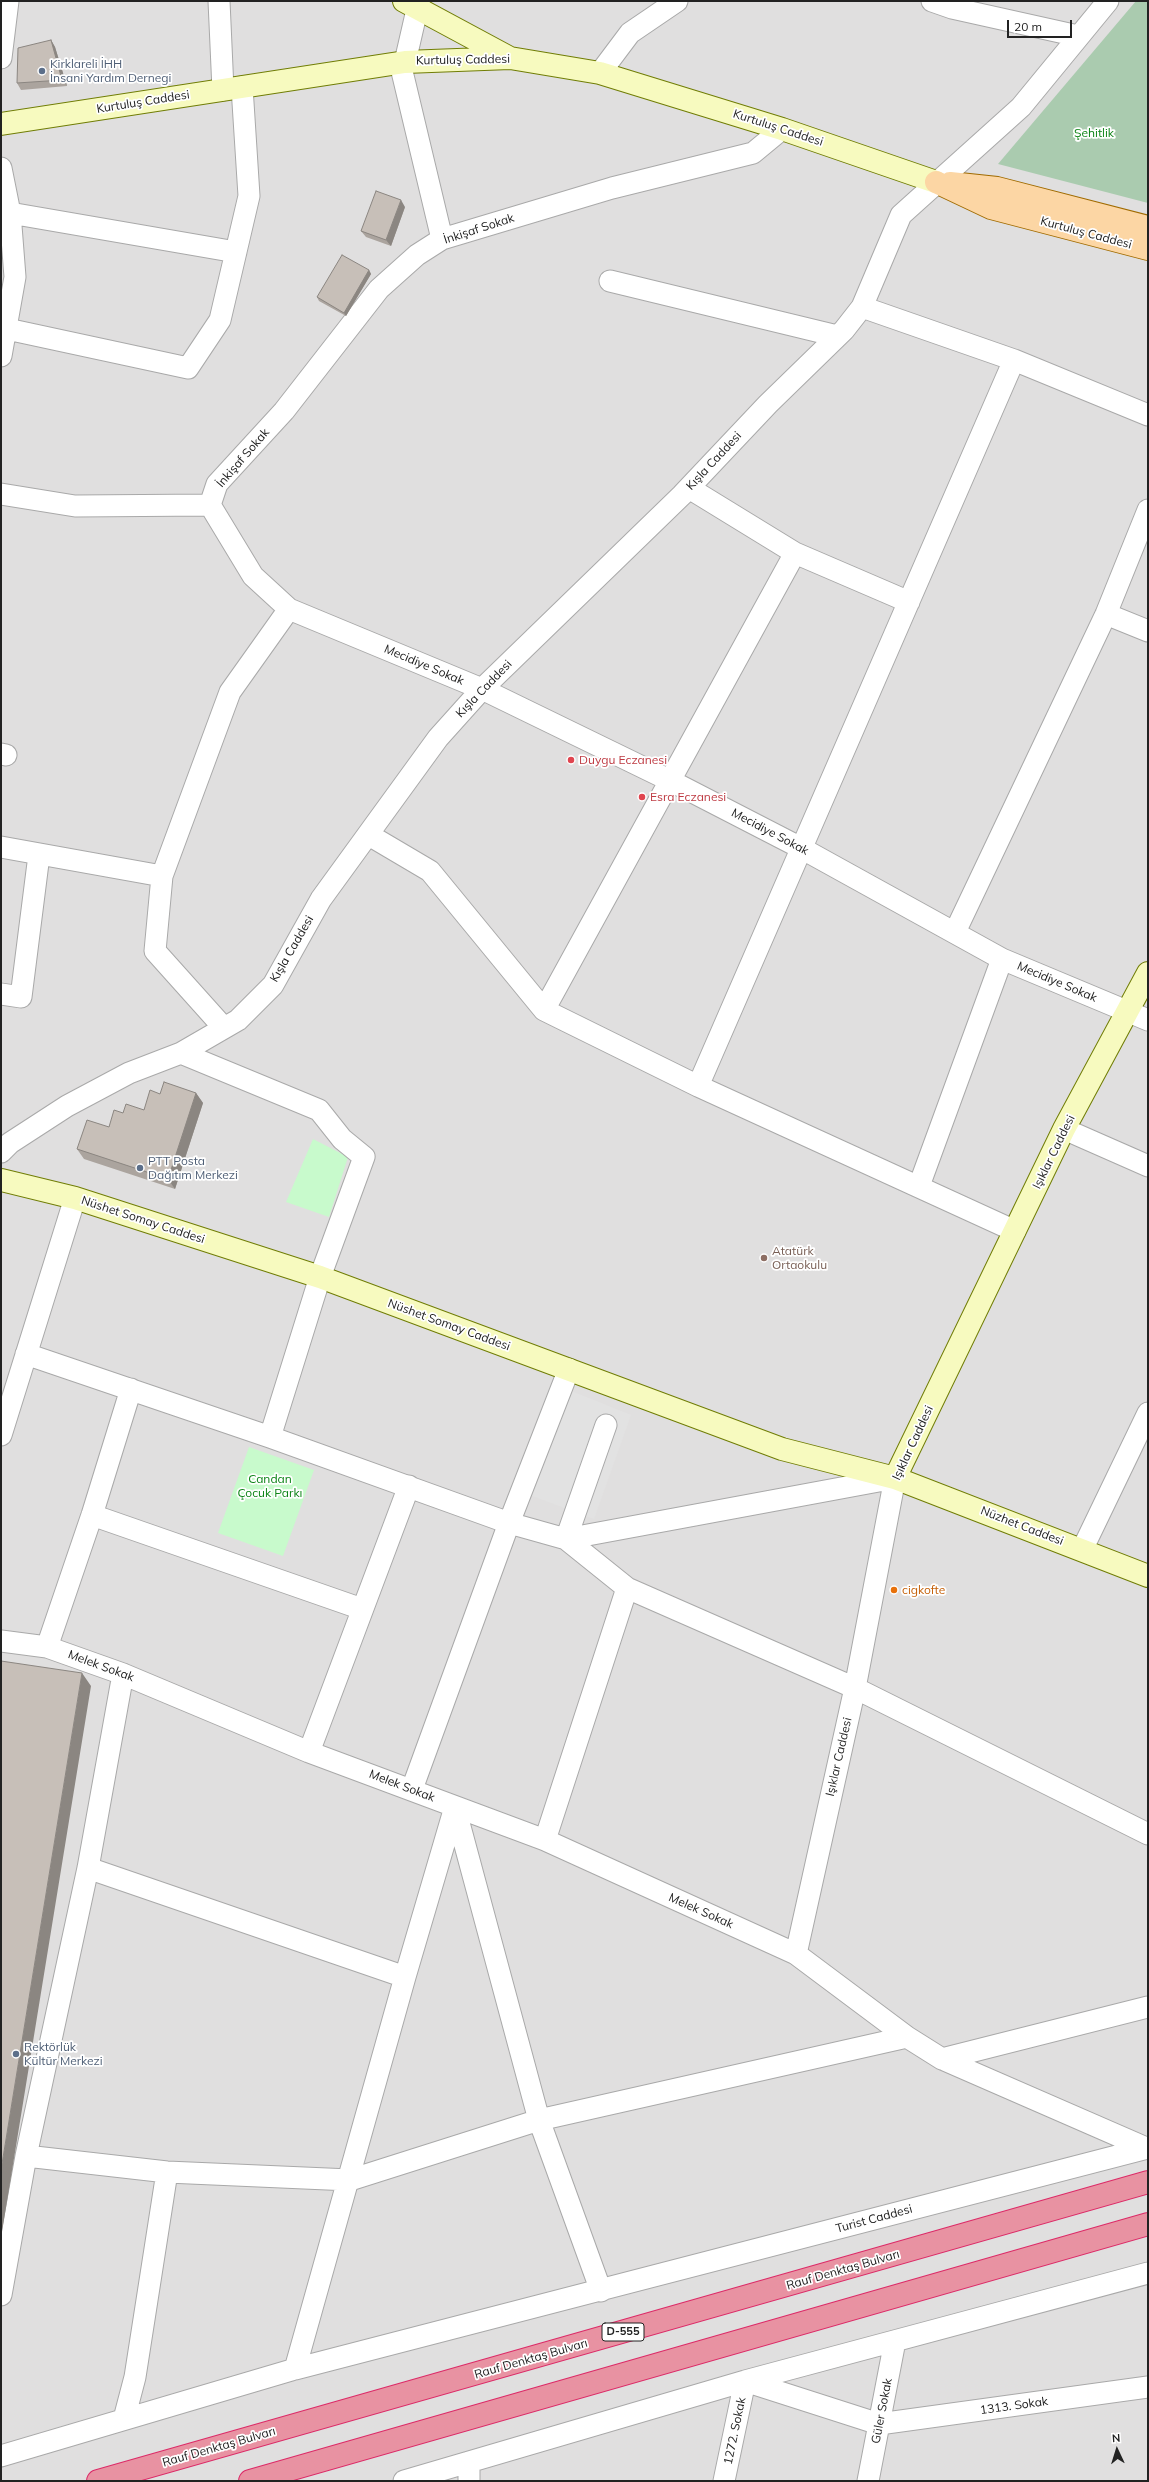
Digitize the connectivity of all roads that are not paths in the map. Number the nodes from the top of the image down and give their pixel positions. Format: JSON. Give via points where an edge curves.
{"nodes":[{"id":1,"x":8,"y":1,"type":"edge"},
{"id":2,"x":219,"y":1,"type":"edge"},
{"id":3,"x":677,"y":1,"type":"edge"},
{"id":4,"x":932,"y":1,"type":"edge"},
{"id":5,"x":1108,"y":1,"type":"edge"},
{"id":6,"x":413,"y":3,"type":"edge"},
{"id":7,"x":1078,"y":36,"type":"junction"},
{"id":8,"x":1,"y":58,"type":"edge"},
{"id":9,"x":510,"y":58,"type":"junction"},
{"id":10,"x":402,"y":62,"type":"junction"},
{"id":11,"x":600,"y":73,"type":"junction"},
{"id":12,"x":232,"y":88,"type":"junction"},
{"id":13,"x":1,"y":124,"type":"edge"},
{"id":14,"x":782,"y":129,"type":"junction"},
{"id":15,"x":1,"y":168,"type":"edge"},
{"id":16,"x":936,"y":182,"type":"junction"},
{"id":17,"x":10,"y":213,"type":"junction"},
{"id":18,"x":1148,"y":227,"type":"edge"},
{"id":19,"x":442,"y":239,"type":"junction"},
{"id":20,"x":1148,"y":249,"type":"edge"},
{"id":21,"x":236,"y":252,"type":"junction"},
{"id":22,"x":610,"y":282,"type":"dead end"},
{"id":23,"x":862,"y":307,"type":"junction"},
{"id":24,"x":7,"y":329,"type":"junction"},
{"id":25,"x":837,"y":336,"type":"junction"},
{"id":26,"x":1,"y":356,"type":"edge"},
{"id":27,"x":1014,"y":360,"type":"junction"},
{"id":28,"x":1148,"y":415,"type":"edge"},
{"id":29,"x":689,"y":488,"type":"junction"},
{"id":30,"x":1,"y":494,"type":"edge"},
{"id":31,"x":210,"y":505,"type":"junction"},
{"id":32,"x":1148,"y":510,"type":"edge"},
{"id":33,"x":795,"y":554,"type":"junction"},
{"id":34,"x":909,"y":602,"type":"junction"},
{"id":35,"x":290,"y":609,"type":"junction"},
{"id":36,"x":1106,"y":614,"type":"junction"},
{"id":37,"x":1148,"y":631,"type":"edge"},
{"id":38,"x":482,"y":689,"type":"junction"},
{"id":39,"x":671,"y":781,"type":"junction"},
{"id":40,"x":369,"y":835,"type":"junction"},
{"id":41,"x":1,"y":847,"type":"edge"},
{"id":42,"x":801,"y":848,"type":"junction"},
{"id":43,"x":39,"y":855,"type":"junction"},
{"id":44,"x":162,"y":876,"type":"junction"},
{"id":45,"x":955,"y":932,"type":"junction"},
{"id":46,"x":1002,"y":958,"type":"junction"},
{"id":47,"x":1148,"y":973,"type":"edge"},
{"id":48,"x":1,"y":994,"type":"edge"},
{"id":49,"x":544,"y":1010,"type":"junction"},
{"id":50,"x":1138,"y":1016,"type":"edge"},
{"id":51,"x":224,"y":1028,"type":"junction"},
{"id":52,"x":181,"y":1053,"type":"junction"},
{"id":53,"x":698,"y":1086,"type":"junction"},
{"id":54,"x":1064,"y":1129,"type":"junction"},
{"id":55,"x":1,"y":1152,"type":"edge"},
{"id":56,"x":1148,"y":1166,"type":"edge"},
{"id":57,"x":1,"y":1180,"type":"edge"},
{"id":58,"x":919,"y":1186,"type":"junction"},
{"id":59,"x":76,"y":1198,"type":"junction"},
{"id":60,"x":1016,"y":1231,"type":"junction"},
{"id":61,"x":320,"y":1277,"type":"junction"},
{"id":62,"x":26,"y":1354,"type":"junction"},
{"id":63,"x":569,"y":1369,"type":"junction"},
{"id":64,"x":131,"y":1389,"type":"junction"},
{"id":65,"x":1148,"y":1413,"type":"edge"},
{"id":66,"x":606,"y":1425,"type":"dead end"},
{"id":67,"x":1,"y":1436,"type":"edge"},
{"id":68,"x":270,"y":1436,"type":"junction"},
{"id":69,"x":895,"y":1478,"type":"junction"},
{"id":70,"x":409,"y":1486,"type":"junction"},
{"id":71,"x":92,"y":1515,"type":"junction"},
{"id":72,"x":509,"y":1523,"type":"junction"},
{"id":73,"x":566,"y":1538,"type":"junction"},
{"id":74,"x":1082,"y":1550,"type":"junction"},
{"id":75,"x":1148,"y":1576,"type":"edge"},
{"id":76,"x":627,"y":1588,"type":"junction"},
{"id":77,"x":362,"y":1609,"type":"junction"},
{"id":78,"x":1,"y":1641,"type":"edge"},
{"id":79,"x":47,"y":1647,"type":"junction"},
{"id":80,"x":123,"y":1674,"type":"junction"},
{"id":81,"x":855,"y":1688,"type":"junction"},
{"id":82,"x":309,"y":1752,"type":"junction"},
{"id":83,"x":412,"y":1789,"type":"junction"},
{"id":84,"x":455,"y":1807,"type":"junction"},
{"id":85,"x":1147,"y":1831,"type":"edge"},
{"id":86,"x":545,"y":1840,"type":"junction"},
{"id":87,"x":88,"y":1868,"type":"junction"},
{"id":88,"x":796,"y":1954,"type":"junction"},
{"id":89,"x":405,"y":1977,"type":"junction"},
{"id":90,"x":1148,"y":2007,"type":"edge"},
{"id":91,"x":907,"y":2037,"type":"junction"},
{"id":92,"x":942,"y":2059,"type":"junction"},
{"id":93,"x":539,"y":2120,"type":"junction"},
{"id":94,"x":1147,"y":2148,"type":"edge"},
{"id":95,"x":26,"y":2156,"type":"junction"},
{"id":96,"x":167,"y":2172,"type":"junction"},
{"id":97,"x":350,"y":2180,"type":"junction"},
{"id":98,"x":1148,"y":2182,"type":"edge"},
{"id":99,"x":1148,"y":2224,"type":"edge"},
{"id":100,"x":3,"y":2270,"type":"edge"},
{"id":101,"x":1147,"y":2277,"type":"edge"},
{"id":102,"x":601,"y":2291,"type":"junction"},
{"id":103,"x":1,"y":2295,"type":"edge"},
{"id":104,"x":895,"y":2341,"type":"junction"},
{"id":105,"x":295,"y":2369,"type":"junction"},
{"id":106,"x":745,"y":2382,"type":"junction"},
{"id":107,"x":1148,"y":2387,"type":"edge"},
{"id":108,"x":124,"y":2420,"type":"junction"},
{"id":109,"x":879,"y":2424,"type":"junction"},
{"id":110,"x":1,"y":2456,"type":"edge"},
{"id":111,"x":469,"y":2472,"type":"edge"},
{"id":112,"x":98,"y":2481,"type":"edge"},
{"id":113,"x":250,"y":2481,"type":"edge"},
{"id":114,"x":404,"y":2481,"type":"edge"},
{"id":115,"x":724,"y":2481,"type":"edge"},
{"id":116,"x":868,"y":2481,"type":"edge"}],
"edges":[{"from":1,"to":8,"type":"street"},
{"from":2,"to":12,"type":"street"},
{"from":3,"to":11,"type":"street","via":[[630,33]]},
{"from":4,"to":7,"type":"street","via":[[952,8]]},
{"from":5,"to":7,"type":"street","name":"Kışla Caddesi"},
{"from":6,"to":9,"type":"street"},
{"from":6,"to":10,"type":"street"},
{"from":7,"to":16,"type":"street","name":"Kışla Caddesi","via":[[1021,107]]},
{"from":9,"to":10,"type":"street","name":"Kurtuluş Caddesi"},
{"from":9,"to":11,"type":"street","name":"Kurtuluş Caddesi"},
{"from":10,"to":12,"type":"street","name":"Kurtuluş Caddesi"},
{"from":10,"to":19,"type":"street"},
{"from":11,"to":14,"type":"street","name":"Kurtuluş Caddesi"},
{"from":12,"to":13,"type":"street","name":"Kurtuluş Caddesi"},
{"from":12,"to":21,"type":"street","via":[[249,196]]},
{"from":14,"to":16,"type":"street","name":"Kurtuluş Caddesi"},
{"from":14,"to":19,"type":"street","name":"İnkişaf Sokak","via":[[753,153],[612,188]]},
{"from":15,"to":17,"type":"street"},
{"from":16,"to":18,"type":"main road","name":"Kurtuluş Caddesi","via":[[997,188]]},
{"from":16,"to":20,"type":"main road","name":"Kurtuluş Caddesi","via":[[991,208]]},
{"from":16,"to":23,"type":"street","name":"Kışla Caddesi","via":[[901,215]]},
{"from":17,"to":21,"type":"street"},
{"from":17,"to":24,"type":"street","via":[[15,278]]},
{"from":19,"to":31,"type":"street","name":"İnkişaf Sokak","via":[[417,255],[379,289],[284,411],[217,484]]},
{"from":21,"to":24,"type":"street","via":[[220,320],[188,368]]},
{"from":22,"to":25,"type":"street"},
{"from":23,"to":25,"type":"street","name":"Kışla Caddesi"},
{"from":23,"to":27,"type":"street"},
{"from":24,"to":26,"type":"street"},
{"from":25,"to":29,"type":"street","name":"Kışla Caddesi"},
{"from":27,"to":28,"type":"street"},
{"from":27,"to":34,"type":"street"},
{"from":29,"to":33,"type":"street"},
{"from":29,"to":38,"type":"street","name":"Kışla Caddesi"},
{"from":30,"to":31,"type":"street","via":[[75,506]]},
{"from":31,"to":35,"type":"street","name":"Mecidiye Sokak","via":[[253,576]]},
{"from":32,"to":36,"type":"street"},
{"from":33,"to":34,"type":"street"},
{"from":33,"to":39,"type":"street"},
{"from":34,"to":42,"type":"street"},
{"from":35,"to":38,"type":"street","name":"Mecidiye Sokak"},
{"from":35,"to":44,"type":"street","via":[[230,692]]},
{"from":36,"to":37,"type":"street"},
{"from":36,"to":45,"type":"street"},
{"from":38,"to":39,"type":"street","name":"Mecidiye Sokak"},
{"from":38,"to":40,"type":"street","name":"Kışla Caddesi","via":[[438,738]]},
{"from":39,"to":42,"type":"street","name":"Mecidiye Sokak"},
{"from":39,"to":49,"type":"street"},
{"from":40,"to":49,"type":"street","via":[[430,871]]},
{"from":40,"to":51,"type":"street","name":"Kışla Caddesi","via":[[321,899],[273,985],[238,1020]]},
{"from":41,"to":43,"type":"street"},
{"from":42,"to":45,"type":"street","name":"Mecidiye Sokak"},
{"from":42,"to":53,"type":"street"},
{"from":43,"to":44,"type":"street"},
{"from":43,"to":48,"type":"street","via":[[21,997]]},
{"from":44,"to":51,"type":"street","via":[[155,951]]},
{"from":45,"to":46,"type":"street","name":"Mecidiye Sokak"},
{"from":46,"to":50,"type":"street","name":"Mecidiye Sokak"},
{"from":46,"to":58,"type":"street"},
{"from":47,"to":50,"type":"street","name":"Işıklar Caddesi"},
{"from":49,"to":53,"type":"street"},
{"from":50,"to":54,"type":"street","name":"Işıklar Caddesi"},
{"from":51,"to":52,"type":"street","name":"Kışla Caddesi"},
{"from":52,"to":55,"type":"street","name":"Kışla Caddesi","via":[[129,1073],[67,1106],[10,1143]]},
{"from":52,"to":61,"type":"street","via":[[319,1110],[342,1139],[364,1157]]},
{"from":53,"to":58,"type":"street"},
{"from":54,"to":56,"type":"street"},
{"from":54,"to":60,"type":"street","name":"Işıklar Caddesi"},
{"from":57,"to":59,"type":"street","name":"Nüshet Somay Caddesi"},
{"from":58,"to":60,"type":"street"},
{"from":59,"to":61,"type":"street","name":"Nüshet Somay Caddesi"},
{"from":59,"to":62,"type":"street"},
{"from":60,"to":69,"type":"street","name":"Işıklar Caddesi"},
{"from":61,"to":63,"type":"street","name":"Nüshet Somay Caddesi"},
{"from":61,"to":68,"type":"street"},
{"from":62,"to":64,"type":"street"},
{"from":62,"to":67,"type":"street"},
{"from":63,"to":69,"type":"street","name":"Nüshet Somay Caddesi","via":[[782,1449]]},
{"from":63,"to":72,"type":"street"},
{"from":64,"to":68,"type":"street"},
{"from":64,"to":71,"type":"street"},
{"from":65,"to":74,"type":"street"},
{"from":66,"to":73,"type":"street"},
{"from":68,"to":70,"type":"street"},
{"from":69,"to":73,"type":"street"},
{"from":69,"to":74,"type":"street","name":"Nüzhet Caddesi"},
{"from":69,"to":81,"type":"street","name":"Işıklar Caddesi"},
{"from":70,"to":72,"type":"street"},
{"from":70,"to":77,"type":"street"},
{"from":71,"to":77,"type":"street"},
{"from":71,"to":79,"type":"street"},
{"from":72,"to":73,"type":"street"},
{"from":72,"to":83,"type":"street"},
{"from":73,"to":76,"type":"street"},
{"from":74,"to":75,"type":"street","name":"Nüzhet Caddesi"},
{"from":76,"to":81,"type":"street"},
{"from":76,"to":86,"type":"street"},
{"from":77,"to":82,"type":"street"},
{"from":78,"to":79,"type":"street","name":"Melek Sokak"},
{"from":79,"to":80,"type":"street","name":"Melek Sokak"},
{"from":80,"to":82,"type":"street","name":"Melek Sokak"},
{"from":80,"to":87,"type":"street"},
{"from":81,"to":85,"type":"street"},
{"from":81,"to":88,"type":"street","name":"Işıklar Caddesi"},
{"from":82,"to":83,"type":"street","name":"Melek Sokak"},
{"from":83,"to":84,"type":"street","name":"Melek Sokak"},
{"from":84,"to":86,"type":"street","name":"Melek Sokak"},
{"from":84,"to":89,"type":"street"},
{"from":84,"to":93,"type":"street"},
{"from":86,"to":88,"type":"street","name":"Melek Sokak"},
{"from":87,"to":89,"type":"street"},
{"from":87,"to":95,"type":"street"},
{"from":88,"to":91,"type":"street","name":"Melek Sokak"},
{"from":89,"to":97,"type":"street"},
{"from":90,"to":92,"type":"street"},
{"from":91,"to":92,"type":"street","name":"Melek Sokak"},
{"from":91,"to":93,"type":"street"},
{"from":92,"to":94,"type":"street","name":"Melek Sokak"},
{"from":93,"to":97,"type":"street"},
{"from":93,"to":102,"type":"street"},
{"from":94,"to":102,"type":"street","name":"Turist Caddesi"},
{"from":95,"to":96,"type":"street"},
{"from":95,"to":100,"type":"street"},
{"from":96,"to":97,"type":"street"},
{"from":96,"to":108,"type":"street","via":[[135,2378]]},
{"from":97,"to":105,"type":"street"},
{"from":98,"to":112,"type":"highway","name":"Rauf Denktaş Bulvarı","number":"D-555"},
{"from":99,"to":113,"type":"highway"},
{"from":100,"to":103,"type":"street"},
{"from":101,"to":104,"type":"street"},
{"from":102,"to":105,"type":"street","name":"Turist Caddesi"},
{"from":104,"to":106,"type":"street"},
{"from":104,"to":109,"type":"street","name":"Güler Sokak"},
{"from":105,"to":108,"type":"street","name":"Turist Caddesi"},
{"from":106,"to":109,"type":"street"},
{"from":106,"to":111,"type":"street"},
{"from":106,"to":115,"type":"street","name":"1272. Sokak"},
{"from":107,"to":109,"type":"street","name":"1313. Sokak"},
{"from":108,"to":110,"type":"street","name":"Turist Caddesi"},
{"from":109,"to":116,"type":"street","name":"Güler Sokak"},
{"from":111,"to":114,"type":"street"}]}
